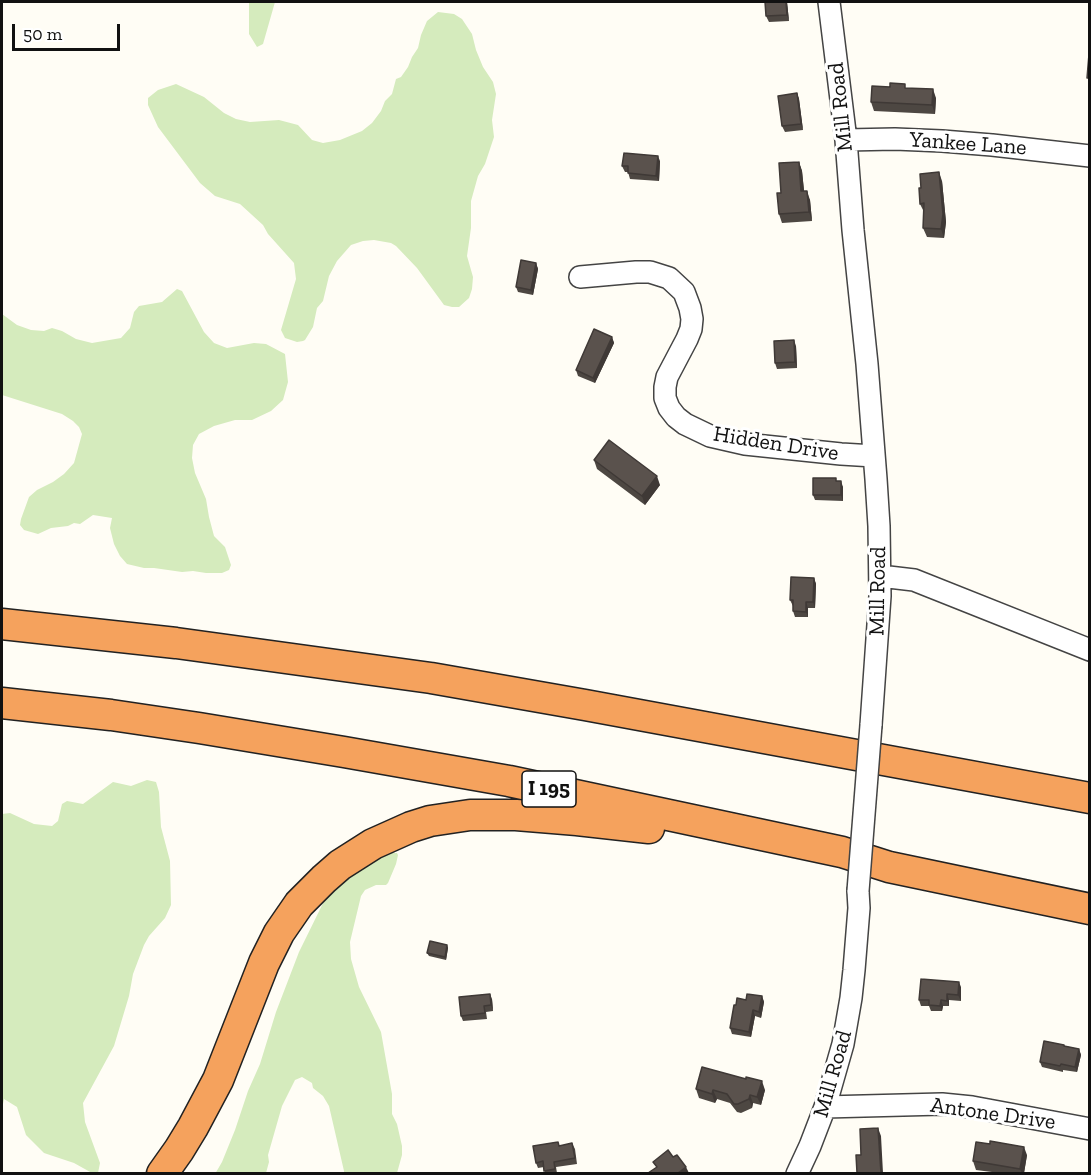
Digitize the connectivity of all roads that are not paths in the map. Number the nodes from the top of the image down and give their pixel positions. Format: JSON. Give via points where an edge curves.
{"nodes":[{"id":1,"x":829,"y":2,"type":"edge"},
{"id":2,"x":846,"y":140,"type":"junction"},
{"id":3,"x":1089,"y":156,"type":"edge"},
{"id":4,"x":580,"y":277,"type":"dead end"},
{"id":5,"x":874,"y":456,"type":"junction"},
{"id":6,"x":880,"y":576,"type":"junction"},
{"id":7,"x":2,"y":624,"type":"edge"},
{"id":8,"x":1089,"y":650,"type":"edge"},
{"id":9,"x":2,"y":703,"type":"edge"},
{"id":10,"x":1089,"y":798,"type":"edge"},
{"id":11,"x":842,"y":852,"type":"junction"},
{"id":12,"x":1089,"y":909,"type":"edge"},
{"id":13,"x":825,"y":1107,"type":"junction"},
{"id":14,"x":1089,"y":1129,"type":"edge"},
{"id":15,"x":162,"y":1173,"type":"edge"},
{"id":16,"x":797,"y":1173,"type":"edge"}],
"edges":[{"from":1,"to":2,"type":"street","name":"Mill Road"},
{"from":2,"to":3,"type":"street","name":"Yankee Lane","via":[[942,141]]},
{"from":2,"to":5,"type":"street","name":"Mill Road"},
{"from":4,"to":5,"type":"street","name":"Hidden Drive","via":[[650,272],[669,278],[684,292],[691,329],[667,377],[665,398],[685,424],[710,436],[745,444]]},
{"from":5,"to":6,"type":"street","name":"Mill Road"},
{"from":6,"to":8,"type":"street","via":[[914,580]]},
{"from":6,"to":13,"type":"street","name":"Mill Road","bridge":true,"via":[[851,998],[839,1062]]},
{"from":7,"to":10,"type":"highway","via":[[421,676]]},
{"from":9,"to":11,"type":"highway","number":"I 195","via":[[199,728],[509,781]]},
{"from":11,"to":12,"type":"highway","number":"I 195","via":[[889,867]]},
{"from":11,"to":15,"type":"highway","via":[[500,814],[430,821],[392,835],[340,865],[288,918],[264,963],[207,1103]]},
{"from":13,"to":14,"type":"street","name":"Antone Drive","via":[[942,1104]]},
{"from":13,"to":16,"type":"street","name":"Mill Road"}]}
